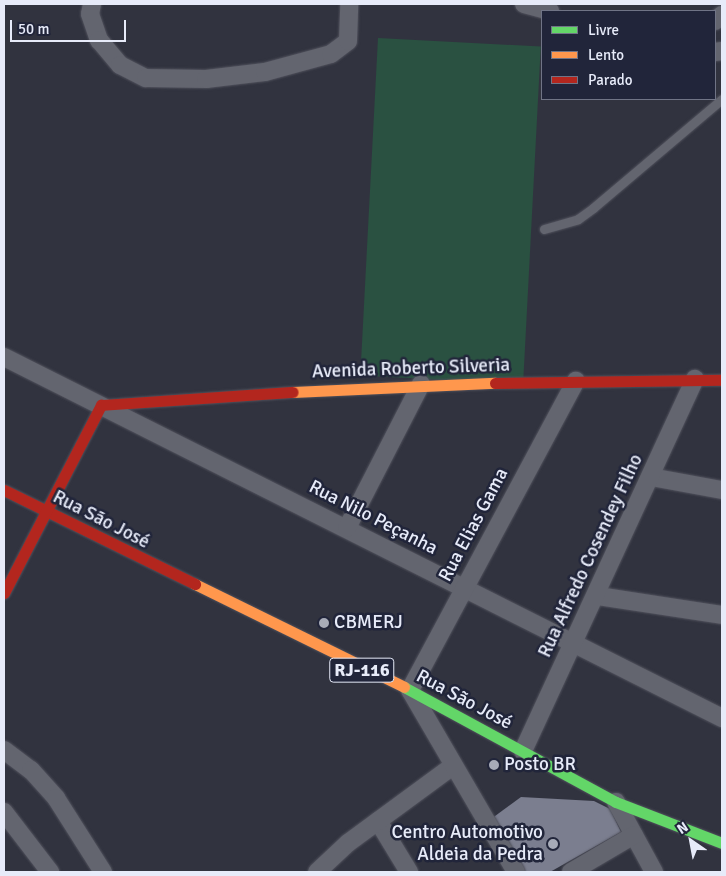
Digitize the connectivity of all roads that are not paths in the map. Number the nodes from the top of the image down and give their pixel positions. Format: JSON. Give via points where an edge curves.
{"nodes":[{"id":1,"x":92,"y":4,"type":"edge"},
{"id":2,"x":348,"y":4,"type":"edge"},
{"id":3,"x":525,"y":4,"type":"edge"},
{"id":4,"x":546,"y":10,"type":"edge"},
{"id":5,"x":722,"y":99,"type":"edge"},
{"id":6,"x":544,"y":229,"type":"dead end"},
{"id":7,"x":4,"y":357,"type":"edge"},
{"id":8,"x":696,"y":379,"type":"junction"},
{"id":9,"x":722,"y":380,"type":"edge"},
{"id":10,"x":576,"y":381,"type":"junction"},
{"id":11,"x":421,"y":384,"type":"junction"},
{"id":12,"x":101,"y":405,"type":"junction"},
{"id":13,"x":651,"y":478,"type":"junction"},
{"id":14,"x":4,"y":490,"type":"edge"},
{"id":15,"x":722,"y":490,"type":"edge"},
{"id":16,"x":43,"y":510,"type":"junction"},
{"id":17,"x":347,"y":528,"type":"junction"},
{"id":18,"x":465,"y":588,"type":"junction"},
{"id":19,"x":4,"y":593,"type":"edge"},
{"id":20,"x":598,"y":596,"type":"junction"},
{"id":21,"x":722,"y":615,"type":"edge"},
{"id":22,"x":572,"y":646,"type":"junction"},
{"id":23,"x":410,"y":690,"type":"junction"},
{"id":24,"x":722,"y":718,"type":"edge"},
{"id":25,"x":4,"y":750,"type":"edge"},
{"id":26,"x":523,"y":751,"type":"junction"},
{"id":27,"x":453,"y":766,"type":"junction"},
{"id":28,"x":616,"y":802,"type":"junction"},
{"id":29,"x":4,"y":812,"type":"edge"},
{"id":30,"x":378,"y":820,"type":"junction"},
{"id":31,"x":634,"y":835,"type":"junction"},
{"id":32,"x":722,"y":843,"type":"edge"},
{"id":33,"x":50,"y":872,"type":"edge"},
{"id":34,"x":103,"y":872,"type":"edge"},
{"id":35,"x":317,"y":872,"type":"edge"},
{"id":36,"x":409,"y":872,"type":"edge"},
{"id":37,"x":516,"y":872,"type":"edge"},
{"id":38,"x":571,"y":872,"type":"edge"},
{"id":39,"x":654,"y":872,"type":"edge"}],
"edges":[{"from":1,"to":2,"type":"street","via":[[90,14],[99,40],[120,65],[146,78],[206,79],[265,72],[331,54],[348,41]]},
{"from":3,"to":4,"type":"street"},
{"from":5,"to":6,"type":"lane","via":[[593,208],[578,218]]},
{"from":7,"to":12,"type":"street","name":"Rua Nilo Peçanha"},
{"from":8,"to":9,"type":"street","name":"Avenida Roberto Silveria"},
{"from":8,"to":10,"type":"street","name":"Avenida Roberto Silveria"},
{"from":8,"to":13,"type":"street","name":"Rua Alfredo Cosendey Filho"},
{"from":10,"to":11,"type":"street","name":"Avenida Roberto Silveria"},
{"from":10,"to":18,"type":"street","name":"Rua Elias Gama"},
{"from":11,"to":12,"type":"street","name":"Avenida Roberto Silveria"},
{"from":11,"to":17,"type":"street"},
{"from":12,"to":16,"type":"street"},
{"from":12,"to":17,"type":"street","name":"Rua Nilo Peçanha"},
{"from":13,"to":15,"type":"street"},
{"from":13,"to":20,"type":"street","name":"Rua Alfredo Cosendey Filho"},
{"from":14,"to":16,"type":"street","name":"Rua São José","number":"RJ-116"},
{"from":16,"to":19,"type":"street"},
{"from":16,"to":23,"type":"street","name":"Rua São José","number":"RJ-116"},
{"from":17,"to":18,"type":"street","name":"Rua Nilo Peçanha"},
{"from":18,"to":22,"type":"street","name":"Rua Nilo Peçanha"},
{"from":18,"to":23,"type":"street","name":"Rua Elias Gama"},
{"from":20,"to":21,"type":"street"},
{"from":20,"to":22,"type":"street","name":"Rua Alfredo Cosendey Filho"},
{"from":22,"to":24,"type":"street","name":"Rua Nilo Peçanha"},
{"from":22,"to":26,"type":"street","name":"Rua Alfredo Cosendey Filho"},
{"from":23,"to":26,"type":"street","name":"Rua São José","number":"RJ-116"},
{"from":23,"to":27,"type":"street"},
{"from":25,"to":34,"type":"street","via":[[31,770],[56,798]]},
{"from":26,"to":28,"type":"street","name":"Rua São José","number":"RJ-116"},
{"from":27,"to":30,"type":"street"},
{"from":27,"to":37,"type":"street"},
{"from":28,"to":31,"type":"street"},
{"from":28,"to":32,"type":"street","name":"Rua São José","number":"RJ-116"},
{"from":29,"to":33,"type":"street"},
{"from":30,"to":35,"type":"street"},
{"from":30,"to":36,"type":"street"},
{"from":31,"to":38,"type":"street"},
{"from":31,"to":39,"type":"street"}]}
